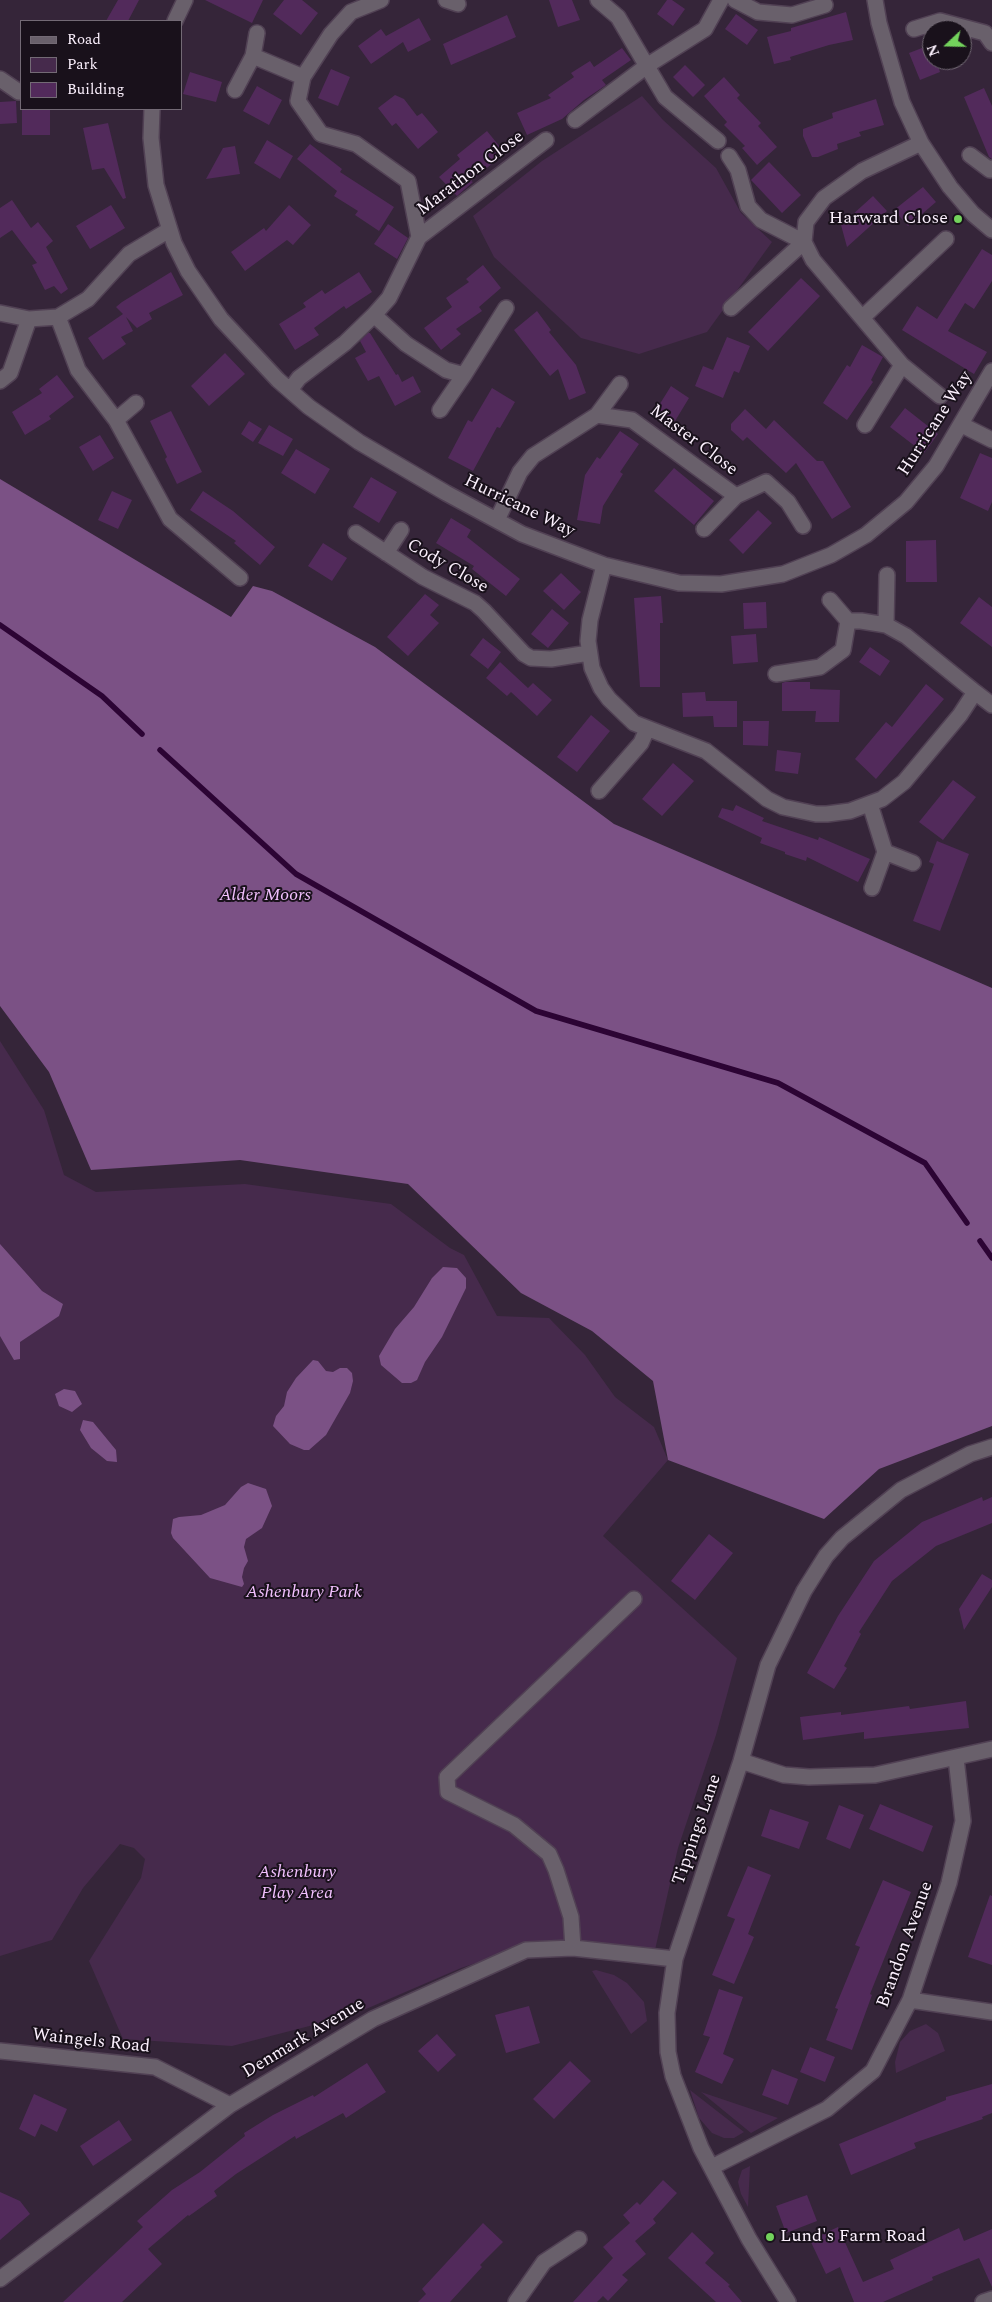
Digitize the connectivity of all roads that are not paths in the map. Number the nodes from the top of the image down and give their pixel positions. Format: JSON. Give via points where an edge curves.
{"nodes":[{"id":1,"x":185,"y":0,"type":"edge"},
{"id":2,"x":381,"y":0,"type":"edge"},
{"id":3,"x":598,"y":0,"type":"edge"},
{"id":4,"x":721,"y":0,"type":"edge"},
{"id":5,"x":736,"y":0,"type":"edge"},
{"id":6,"x":876,"y":0,"type":"edge"},
{"id":7,"x":825,"y":5,"type":"dead end"},
{"id":8,"x":346,"y":6,"type":"edge"},
{"id":9,"x":175,"y":20,"type":"edge"},
{"id":10,"x":914,"y":29,"type":"dead end"},
{"id":11,"x":258,"y":33,"type":"dead end"},
{"id":12,"x":992,"y":43,"type":"edge"},
{"id":13,"x":253,"y":56,"type":"junction"},
{"id":14,"x":648,"y":66,"type":"junction"},
{"id":15,"x":303,"y":76,"type":"junction"},
{"id":16,"x":0,"y":79,"type":"edge"},
{"id":17,"x":235,"y":90,"type":"dead end"},
{"id":18,"x":20,"y":92,"type":"dead end"},
{"id":19,"x":152,"y":110,"type":"edge"},
{"id":20,"x":575,"y":120,"type":"dead end"},
{"id":21,"x":546,"y":140,"type":"dead end"},
{"id":22,"x":718,"y":141,"type":"dead end"},
{"id":23,"x":922,"y":143,"type":"junction"},
{"id":24,"x":970,"y":155,"type":"dead end"},
{"id":25,"x":729,"y":156,"type":"dead end"},
{"id":26,"x":992,"y":168,"type":"edge"},
{"id":27,"x":169,"y":230,"type":"junction"},
{"id":28,"x":992,"y":230,"type":"edge"},
{"id":29,"x":419,"y":237,"type":"junction"},
{"id":30,"x":946,"y":239,"type":"dead end"},
{"id":31,"x":804,"y":242,"type":"junction"},
{"id":32,"x":506,"y":308,"type":"dead end"},
{"id":33,"x":731,"y":308,"type":"dead end"},
{"id":34,"x":0,"y":314,"type":"edge"},
{"id":35,"x":374,"y":315,"type":"junction"},
{"id":36,"x":58,"y":317,"type":"junction"},
{"id":37,"x":862,"y":317,"type":"junction"},
{"id":38,"x":29,"y":319,"type":"junction"},
{"id":39,"x":902,"y":365,"type":"junction"},
{"id":40,"x":992,"y":371,"type":"edge"},
{"id":41,"x":464,"y":375,"type":"junction"},
{"id":42,"x":0,"y":382,"type":"edge"},
{"id":43,"x":620,"y":384,"type":"dead end"},
{"id":44,"x":290,"y":390,"type":"junction"},
{"id":45,"x":940,"y":396,"type":"dead end"},
{"id":46,"x":136,"y":403,"type":"dead end"},
{"id":47,"x":440,"y":410,"type":"dead end"},
{"id":48,"x":597,"y":416,"type":"junction"},
{"id":49,"x":116,"y":420,"type":"junction"},
{"id":50,"x":865,"y":425,"type":"dead end"},
{"id":51,"x":962,"y":425,"type":"junction"},
{"id":52,"x":992,"y":440,"type":"edge"},
{"id":53,"x":736,"y":496,"type":"junction"},
{"id":54,"x":496,"y":520,"type":"junction"},
{"id":55,"x":803,"y":526,"type":"dead end"},
{"id":56,"x":704,"y":529,"type":"dead end"},
{"id":57,"x":401,"y":530,"type":"dead end"},
{"id":58,"x":356,"y":533,"type":"dead end"},
{"id":59,"x":386,"y":553,"type":"junction"},
{"id":60,"x":604,"y":565,"type":"junction"},
{"id":61,"x":887,"y":576,"type":"dead end"},
{"id":62,"x":240,"y":578,"type":"dead end"},
{"id":63,"x":830,"y":600,"type":"dead end"},
{"id":64,"x":848,"y":621,"type":"junction"},
{"id":65,"x":886,"y":625,"type":"junction"},
{"id":66,"x":588,"y":653,"type":"junction"},
{"id":67,"x":776,"y":674,"type":"dead end"},
{"id":68,"x":975,"y":692,"type":"junction"},
{"id":69,"x":992,"y":704,"type":"edge"},
{"id":70,"x":646,"y":729,"type":"junction"},
{"id":71,"x":599,"y":791,"type":"dead end"},
{"id":72,"x":870,"y":804,"type":"junction"},
{"id":73,"x":885,"y":852,"type":"junction"},
{"id":74,"x":913,"y":863,"type":"dead end"},
{"id":75,"x":872,"y":888,"type":"dead end"},
{"id":76,"x":992,"y":1447,"type":"edge"},
{"id":77,"x":634,"y":1598,"type":"dead end"},
{"id":78,"x":992,"y":1749,"type":"edge"},
{"id":79,"x":956,"y":1758,"type":"junction"},
{"id":80,"x":741,"y":1760,"type":"junction"},
{"id":81,"x":573,"y":1948,"type":"junction"},
{"id":82,"x":674,"y":1959,"type":"junction"},
{"id":83,"x":910,"y":2000,"type":"junction"},
{"id":84,"x":992,"y":2012,"type":"edge"},
{"id":85,"x":0,"y":2051,"type":"edge"},
{"id":86,"x":230,"y":2105,"type":"junction"},
{"id":87,"x":712,"y":2167,"type":"junction"},
{"id":88,"x":579,"y":2239,"type":"dead end"},
{"id":89,"x":0,"y":2279,"type":"edge"},
{"id":90,"x":992,"y":2299,"type":"edge"},
{"id":91,"x":516,"y":2302,"type":"edge"},
{"id":92,"x":788,"y":2302,"type":"edge"},
{"id":93,"x":983,"y":2302,"type":"edge"}],
"edges":[{"from":1,"to":9,"type":"street"},
{"from":2,"to":8,"type":"street","name":"Marathon Close"},
{"from":3,"to":14,"type":"street","via":[[618,17]]},
{"from":4,"to":14,"type":"street","via":[[705,29]]},
{"from":5,"to":7,"type":"street","via":[[758,12],[792,15]]},
{"from":6,"to":23,"type":"street","via":[[879,23],[900,94]]},
{"from":8,"to":15,"type":"street","name":"Marathon Close","via":[[332,34]]},
{"from":10,"to":12,"type":"street","via":[[940,21],[986,33]]},
{"from":11,"to":13,"type":"street"},
{"from":13,"to":15,"type":"street"},
{"from":13,"to":17,"type":"street"},
{"from":14,"to":20,"type":"street"},
{"from":14,"to":22,"type":"street","via":[[665,97]]},
{"from":15,"to":29,"type":"street","name":"Marathon Close","via":[[298,101],[321,134],[356,144],[408,181]]},
{"from":16,"to":18,"type":"street"},
{"from":19,"to":27,"type":"street","name":"Hurricane Way","via":[[152,161]]},
{"from":21,"to":29,"type":"street","name":"Marathon Close"},
{"from":23,"to":28,"type":"street","via":[[950,188]]},
{"from":23,"to":31,"type":"street","via":[[862,170],[824,198],[806,222]]},
{"from":24,"to":26,"type":"street","via":[[990,170]]},
{"from":25,"to":31,"type":"street","via":[[738,170],[748,206],[761,220]]},
{"from":27,"to":36,"type":"street","via":[[129,254],[88,299]]},
{"from":27,"to":44,"type":"street","name":"Hurricane Way","via":[[188,271],[221,319]]},
{"from":29,"to":35,"type":"street","name":"Marathon Close","via":[[389,298]]},
{"from":30,"to":37,"type":"street"},
{"from":31,"to":33,"type":"street"},
{"from":31,"to":37,"type":"street","via":[[813,260]]},
{"from":32,"to":41,"type":"street"},
{"from":34,"to":38,"type":"street"},
{"from":35,"to":41,"type":"street","via":[[406,344],[446,370]]},
{"from":35,"to":44,"type":"street","name":"Marathon Close","via":[[299,378]]},
{"from":36,"to":38,"type":"street"},
{"from":36,"to":49,"type":"street","via":[[78,370]]},
{"from":37,"to":39,"type":"street"},
{"from":38,"to":42,"type":"street","via":[[10,373]]},
{"from":39,"to":45,"type":"street"},
{"from":39,"to":50,"type":"street"},
{"from":40,"to":51,"type":"street","name":"Hurricane Way"},
{"from":41,"to":47,"type":"street"},
{"from":43,"to":48,"type":"street"},
{"from":44,"to":54,"type":"street","name":"Hurricane Way","via":[[359,442]]},
{"from":46,"to":49,"type":"street"},
{"from":48,"to":53,"type":"street","name":"Master Close","via":[[632,420]]},
{"from":48,"to":54,"type":"street","via":[[533,456],[520,472]]},
{"from":49,"to":62,"type":"street","via":[[170,520]]},
{"from":51,"to":52,"type":"street"},
{"from":51,"to":60,"type":"street","name":"Hurricane Way","via":[[936,466],[906,502],[860,539],[815,563],[766,578],[721,584],[679,583]]},
{"from":53,"to":55,"type":"street","name":"Master Close","via":[[766,482],[788,502]]},
{"from":53,"to":56,"type":"street","name":"Master Close"},
{"from":54,"to":60,"type":"street","name":"Hurricane Way","via":[[522,534]]},
{"from":57,"to":59,"type":"street","name":"Cody Close"},
{"from":58,"to":59,"type":"street","name":"Cody Close"},
{"from":59,"to":66,"type":"street","name":"Cody Close","via":[[423,577],[475,603],[531,658],[551,659]]},
{"from":60,"to":66,"type":"street","via":[[590,620]]},
{"from":61,"to":65,"type":"street"},
{"from":63,"to":64,"type":"street"},
{"from":64,"to":65,"type":"street"},
{"from":64,"to":67,"type":"street","via":[[843,650],[820,667]]},
{"from":65,"to":68,"type":"street","via":[[922,647]]},
{"from":66,"to":70,"type":"street","via":[[597,679],[609,699],[626,717]]},
{"from":68,"to":69,"type":"street"},
{"from":68,"to":72,"type":"street","via":[[904,782]]},
{"from":70,"to":71,"type":"street","via":[[641,743]]},
{"from":70,"to":72,"type":"street","via":[[706,751],[767,799],[783,807],[827,814]]},
{"from":72,"to":73,"type":"street"},
{"from":73,"to":74,"type":"street"},
{"from":73,"to":75,"type":"street"},
{"from":76,"to":80,"type":"street","name":"Tippings Lane","via":[[970,1454],[901,1490],[842,1538],[826,1556],[804,1591],[768,1665]]},
{"from":77,"to":81,"type":"street","via":[[448,1777],[448,1792],[514,1825],[549,1854],[571,1917]]},
{"from":78,"to":79,"type":"street"},
{"from":79,"to":80,"type":"street","via":[[876,1775],[809,1777],[784,1775]]},
{"from":79,"to":83,"type":"street","name":"Brandon Avenue","via":[[963,1821],[949,1883]]},
{"from":80,"to":82,"type":"street","name":"Tippings Lane"},
{"from":81,"to":82,"type":"street","name":"Denmark Avenue"},
{"from":81,"to":86,"type":"street","name":"Denmark Avenue","via":[[526,1950],[373,2018]]},
{"from":82,"to":87,"type":"street","name":"Tippings Lane","via":[[667,2013],[668,2052],[673,2076],[701,2148]]},
{"from":83,"to":84,"type":"street"},
{"from":83,"to":87,"type":"street","name":"Brandon Avenue","via":[[873,2071],[827,2109]]},
{"from":85,"to":86,"type":"street","name":"Waingels Road","via":[[154,2067]]},
{"from":86,"to":89,"type":"street","name":"Denmark Avenue"},
{"from":87,"to":92,"type":"street","name":"Tippings Lane","via":[[749,2239]]},
{"from":88,"to":91,"type":"street","via":[[544,2262]]},
{"from":90,"to":93,"type":"street"}]}
